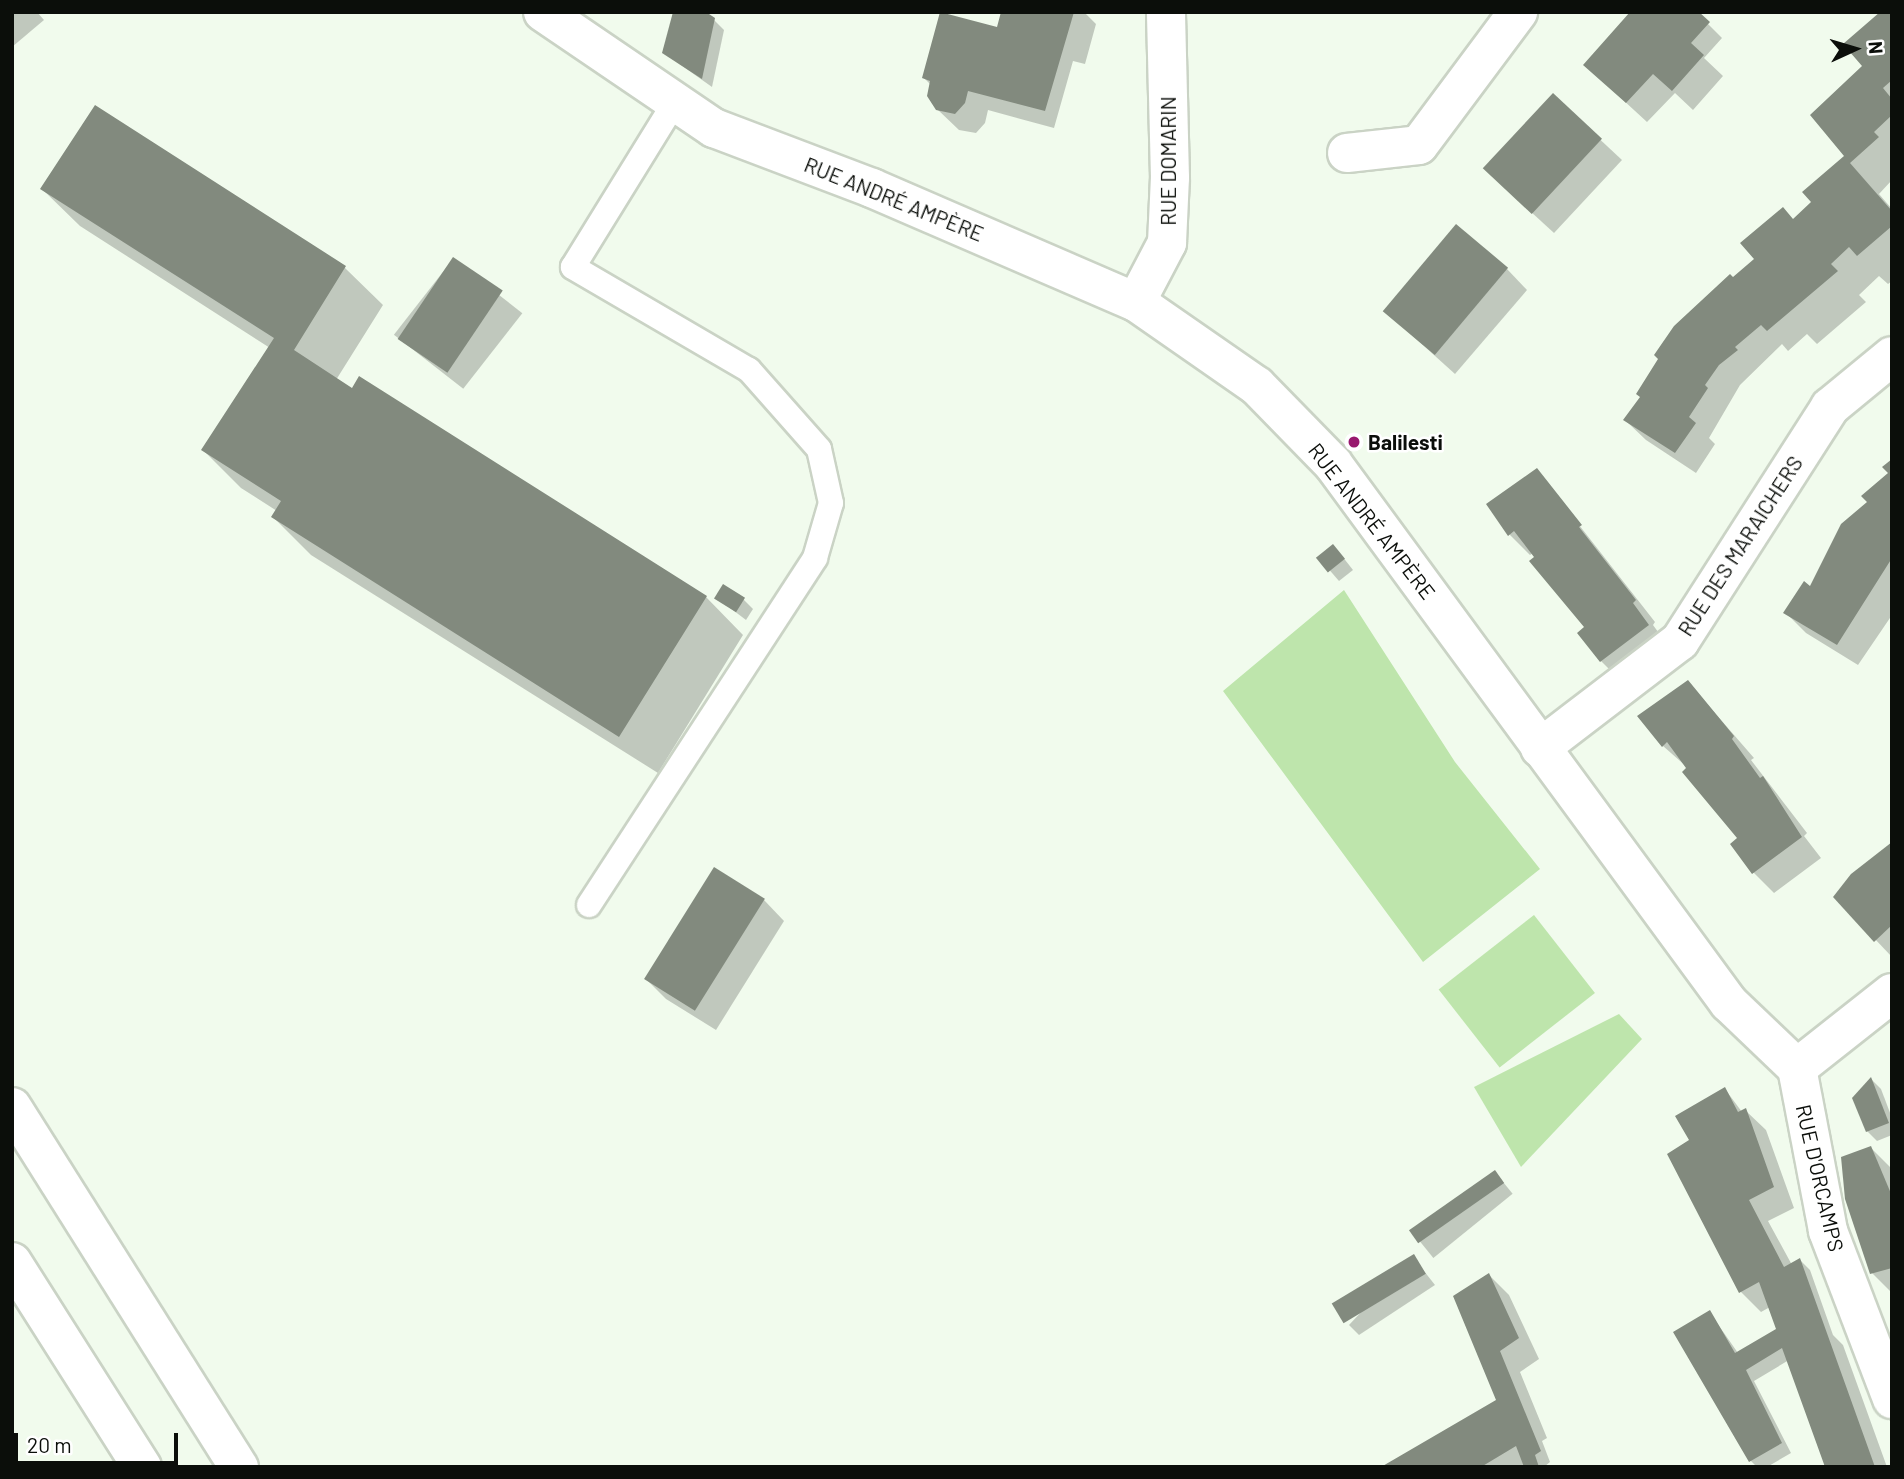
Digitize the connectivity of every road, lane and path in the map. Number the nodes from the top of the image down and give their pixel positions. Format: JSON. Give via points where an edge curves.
{"nodes":[{"id":1,"x":542,"y":12,"type":"edge"},
{"id":2,"x":1166,"y":12,"type":"edge"},
{"id":3,"x":1518,"y":12,"type":"edge"},
{"id":4,"x":675,"y":102,"type":"junction"},
{"id":5,"x":1347,"y":153,"type":"dead end"},
{"id":6,"x":1136,"y":302,"type":"junction"},
{"id":7,"x":1892,"y":356,"type":"edge"},
{"id":8,"x":1540,"y":748,"type":"junction"},
{"id":9,"x":589,"y":905,"type":"dead end"},
{"id":10,"x":1892,"y":993,"type":"edge"},
{"id":11,"x":1797,"y":1068,"type":"junction"},
{"id":12,"x":12,"y":1107,"type":"edge"},
{"id":13,"x":12,"y":1262,"type":"edge"},
{"id":14,"x":1892,"y":1399,"type":"edge"},
{"id":15,"x":142,"y":1467,"type":"edge"},
{"id":16,"x":239,"y":1467,"type":"edge"}],
"edges":[{"from":1,"to":4,"type":"main road","name":"RUE ANDRÉ AMPÈRE"},
{"from":2,"to":6,"type":"main road","name":"RUE DOMARIN","via":[[1167,243]]},
{"from":3,"to":5,"type":"main road","via":[[1419,145]]},
{"from":4,"to":6,"type":"main road","name":"RUE ANDRÉ AMPÈRE","via":[[713,128],[872,188]]},
{"from":4,"to":9,"type":"lane","via":[[573,267],[749,370],[818,449],[831,503],[815,558]]},
{"from":6,"to":8,"type":"main road","name":"RUE ANDRÉ AMPÈRE","via":[[1257,386],[1334,464]]},
{"from":7,"to":8,"type":"main road","name":"RUE DES MARAICHERS","via":[[1830,407],[1680,641]]},
{"from":8,"to":11,"type":"main road","name":"RUE ANDRÉ AMPÈRE","via":[[1729,1003]]},
{"from":10,"to":11,"type":"main road"},
{"from":11,"to":14,"type":"main road","name":"RUE D'ORCAMPS","via":[[1828,1231]]},
{"from":12,"to":16,"type":"main road"},
{"from":13,"to":15,"type":"main road"}]}
